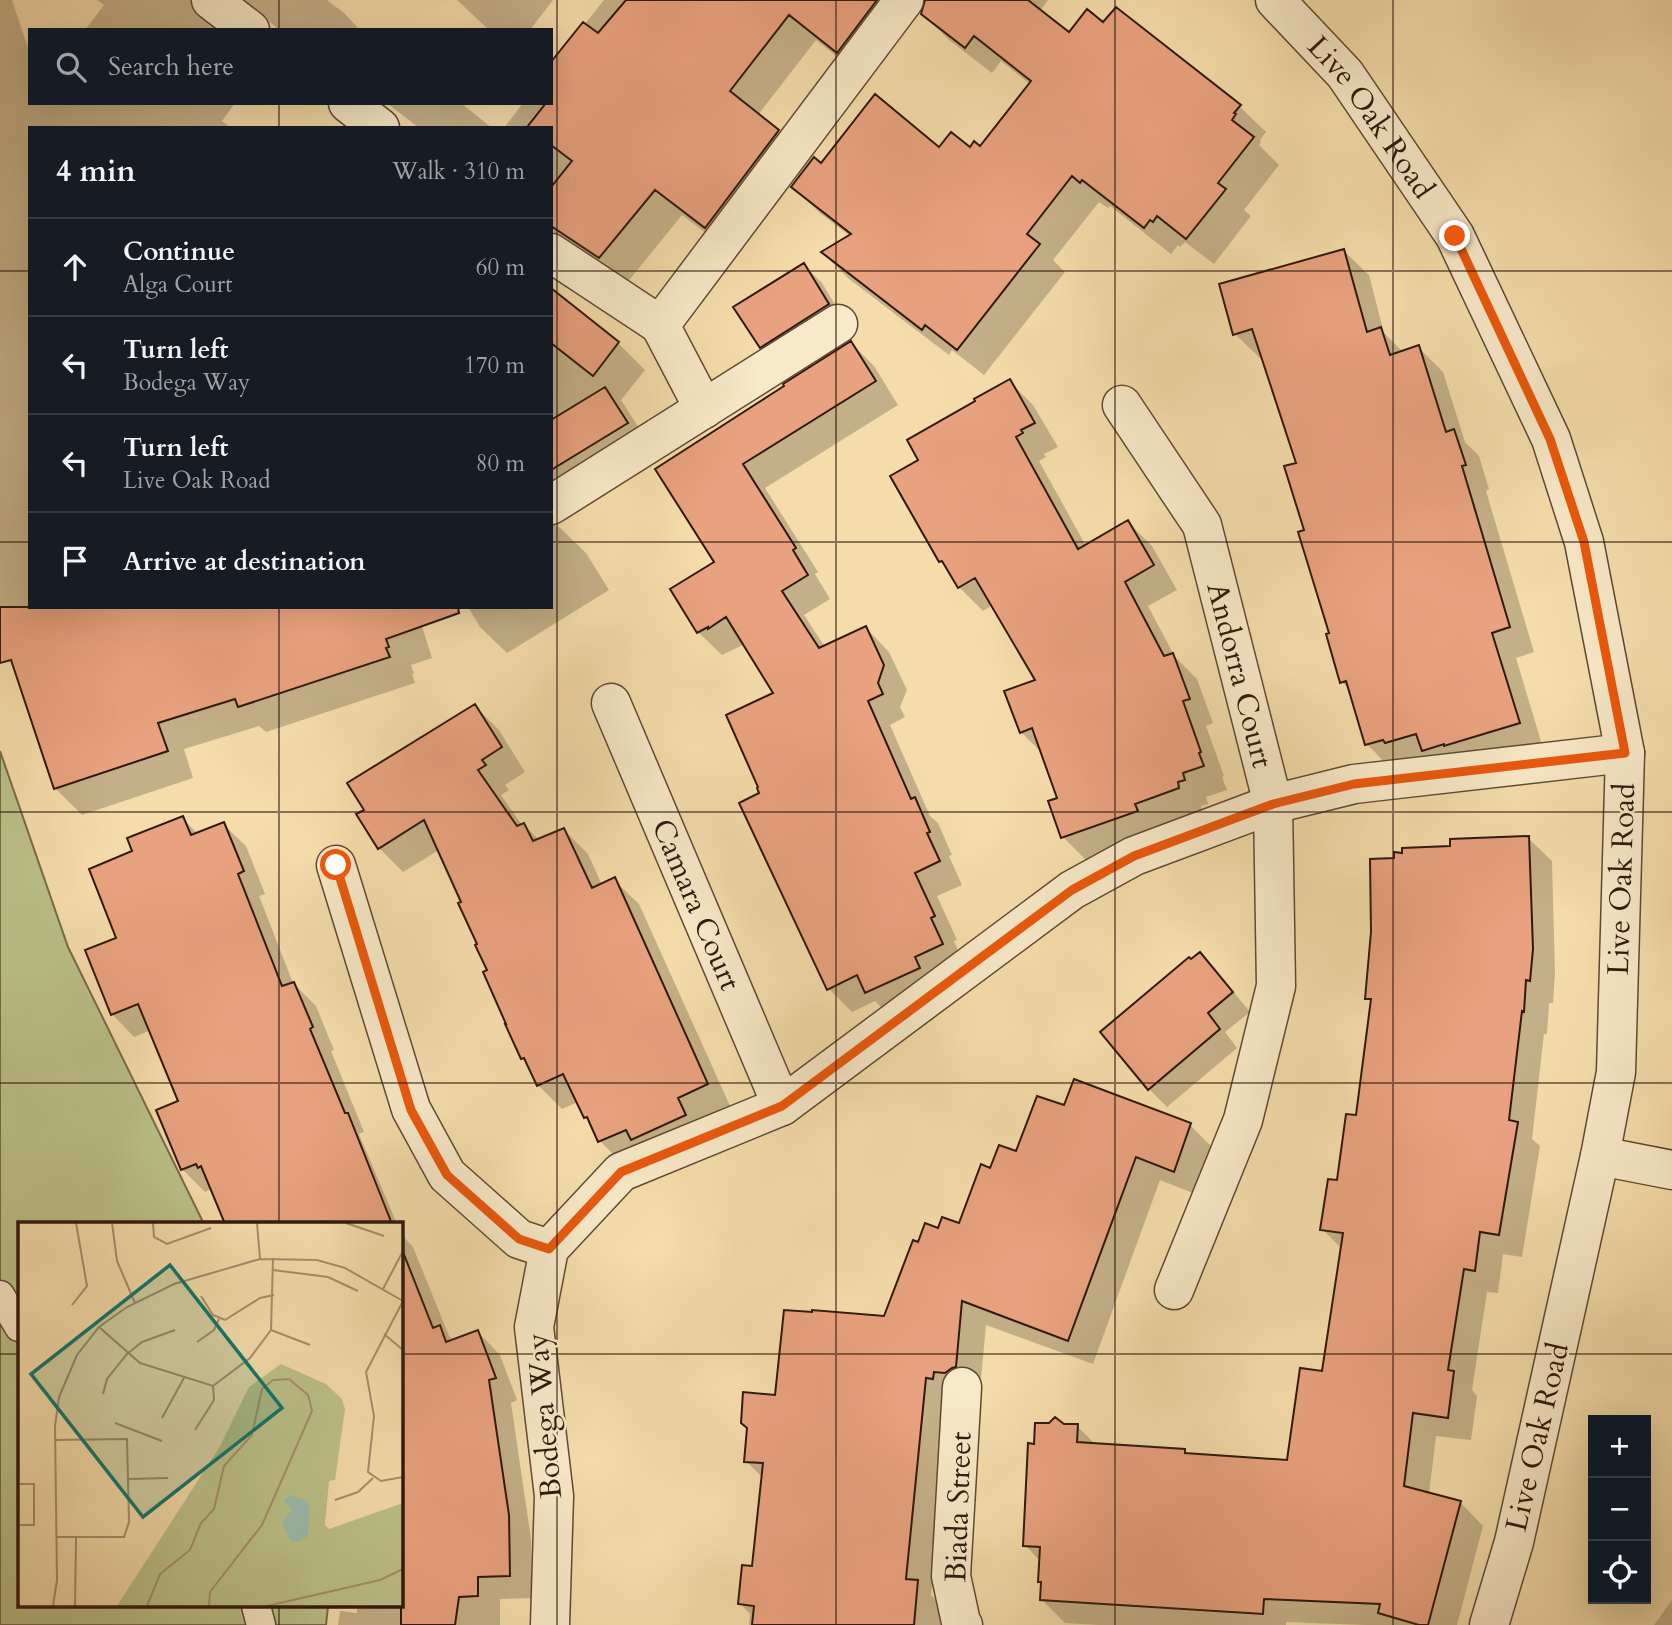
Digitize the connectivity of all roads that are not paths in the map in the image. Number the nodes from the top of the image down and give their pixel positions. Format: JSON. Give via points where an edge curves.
{"nodes":[{"id":1,"x":211,"y":0,"type":"edge"},
{"id":2,"x":904,"y":0,"type":"edge"},
{"id":3,"x":1275,"y":0,"type":"edge"},
{"id":4,"x":247,"y":28,"type":"edge"},
{"id":5,"x":553,"y":254,"type":"edge"},
{"id":6,"x":838,"y":324,"type":"dead end"},
{"id":7,"x":660,"y":325,"type":"junction"},
{"id":8,"x":1122,"y":405,"type":"dead end"},
{"id":9,"x":704,"y":409,"type":"junction"},
{"id":10,"x":553,"y":504,"type":"edge"},
{"id":11,"x":611,"y":703,"type":"dead end"},
{"id":12,"x":1625,"y":753,"type":"junction"},
{"id":13,"x":1273,"y":804,"type":"junction"},
{"id":14,"x":336,"y":865,"type":"dead end"},
{"id":15,"x":782,"y":1106,"type":"junction"},
{"id":16,"x":1600,"y":1156,"type":"junction"},
{"id":17,"x":1672,"y":1170,"type":"edge"},
{"id":18,"x":549,"y":1249,"type":"junction"},
{"id":19,"x":1174,"y":1290,"type":"dead end"},
{"id":20,"x":0,"y":1295,"type":"edge"},
{"id":21,"x":18,"y":1325,"type":"edge"},
{"id":22,"x":962,"y":1387,"type":"dead end"},
{"id":23,"x":550,"y":1625,"type":"edge"},
{"id":24,"x":963,"y":1625,"type":"edge"},
{"id":25,"x":1489,"y":1625,"type":"edge"}],
"edges":[{"from":1,"to":4,"type":"street"},
{"from":2,"to":7,"type":"street"},
{"from":3,"to":12,"type":"street","name":"Live Oak Road","via":[[1345,74],[1455,236],[1550,439],[1584,542]]},
{"from":5,"to":7,"type":"street"},
{"from":6,"to":9,"type":"street"},
{"from":7,"to":9,"type":"street"},
{"from":8,"to":13,"type":"street","name":"Andorra Court","via":[[1202,525]]},
{"from":9,"to":10,"type":"street"},
{"from":11,"to":15,"type":"street","name":"Camara Court"},
{"from":12,"to":13,"type":"street","via":[[1354,784]]},
{"from":12,"to":16,"type":"street","name":"Live Oak Road","via":[[1616,1072]]},
{"from":13,"to":15,"type":"street","via":[[1134,856],[1072,890]]},
{"from":13,"to":19,"type":"street","name":"Andorra Court","via":[[1276,986],[1243,1120]]},
{"from":14,"to":18,"type":"street","via":[[411,1110],[447,1175],[519,1239]]},
{"from":15,"to":18,"type":"street","via":[[621,1172]]},
{"from":16,"to":17,"type":"street"},
{"from":16,"to":25,"type":"street","name":"Live Oak Road","via":[[1514,1542]]},
{"from":18,"to":23,"type":"street","name":"Bodega Way","via":[[534,1327],[554,1496]]},
{"from":20,"to":21,"type":"lane"},
{"from":22,"to":24,"type":"street","name":"Biada Street","via":[[951,1576]]}]}
